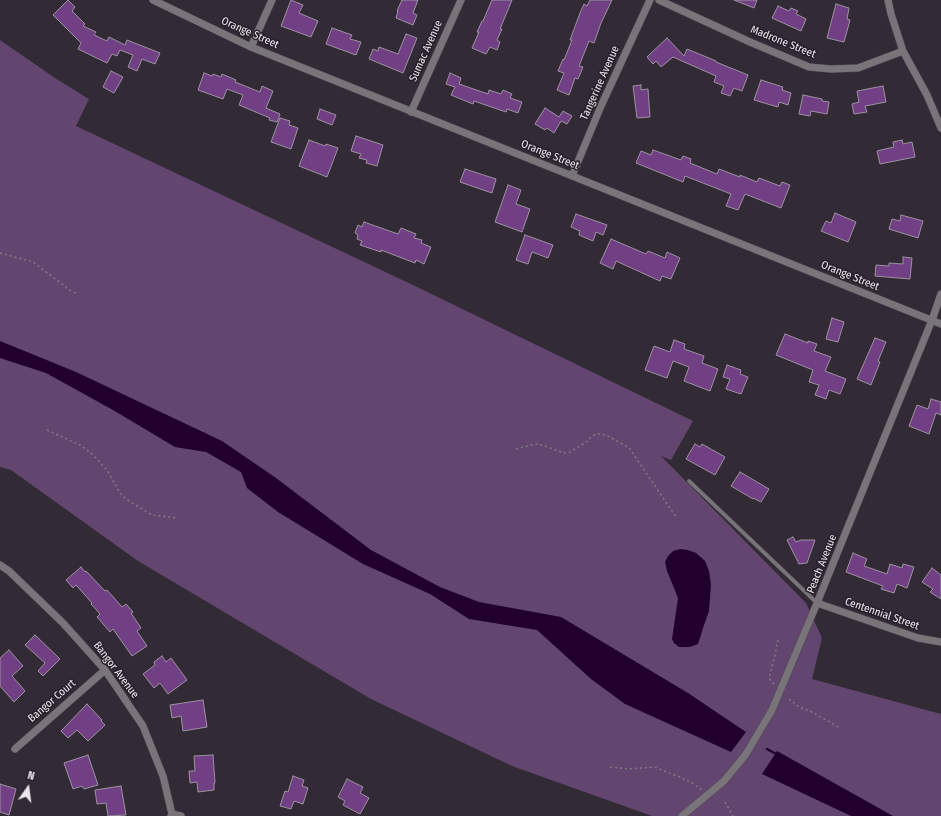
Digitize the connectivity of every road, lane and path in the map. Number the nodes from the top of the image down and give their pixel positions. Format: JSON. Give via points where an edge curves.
{"nodes":[{"id":1,"x":153,"y":0,"type":"edge"},
{"id":2,"x":272,"y":0,"type":"edge"},
{"id":3,"x":461,"y":0,"type":"edge"},
{"id":4,"x":650,"y":0,"type":"edge"},
{"id":5,"x":659,"y":0,"type":"edge"},
{"id":6,"x":888,"y":0,"type":"edge"},
{"id":7,"x":251,"y":47,"type":"junction"},
{"id":8,"x":903,"y":51,"type":"junction"},
{"id":9,"x":411,"y":112,"type":"junction"},
{"id":10,"x":941,"y":128,"type":"edge"},
{"id":11,"x":572,"y":176,"type":"junction"},
{"id":12,"x":0,"y":254,"type":"edge"},
{"id":13,"x":78,"y":294,"type":"dead end"},
{"id":14,"x":941,"y":294,"type":"edge"},
{"id":15,"x":932,"y":320,"type":"junction"},
{"id":16,"x":941,"y":324,"type":"edge"},
{"id":17,"x":47,"y":430,"type":"dead end"},
{"id":18,"x":516,"y":449,"type":"dead end"},
{"id":19,"x":690,"y":481,"type":"dead end"},
{"id":20,"x":676,"y":517,"type":"dead end"},
{"id":21,"x":177,"y":518,"type":"dead end"},
{"id":22,"x":0,"y":565,"type":"edge"},
{"id":23,"x":817,"y":603,"type":"junction"},
{"id":24,"x":778,"y":639,"type":"dead end"},
{"id":25,"x":941,"y":642,"type":"edge"},
{"id":26,"x":105,"y":670,"type":"junction"},
{"id":27,"x":776,"y":685,"type":"dead end"},
{"id":28,"x":789,"y":699,"type":"dead end"},
{"id":29,"x":840,"y":728,"type":"dead end"},
{"id":30,"x":15,"y":749,"type":"dead end"},
{"id":31,"x":610,"y":767,"type":"dead end"},
{"id":32,"x":704,"y":791,"type":"dead end"},
{"id":33,"x":725,"y":802,"type":"dead end"},
{"id":34,"x":172,"y":815,"type":"edge"},
{"id":35,"x":181,"y":816,"type":"edge"},
{"id":36,"x":682,"y":816,"type":"edge"},
{"id":37,"x":732,"y":816,"type":"edge"}],
"edges":[{"from":1,"to":7,"type":"street","name":"Orange Street"},
{"from":2,"to":7,"type":"street"},
{"from":3,"to":9,"type":"street","name":"Sumac Avenue"},
{"from":4,"to":11,"type":"street","name":"Tangerine Avenue"},
{"from":5,"to":8,"type":"street","name":"Madrone Street","via":[[809,67],[858,68]]},
{"from":6,"to":8,"type":"street"},
{"from":7,"to":9,"type":"street","name":"Orange Street"},
{"from":8,"to":10,"type":"street"},
{"from":9,"to":11,"type":"street","name":"Orange Street"},
{"from":11,"to":15,"type":"street","name":"Orange Street"},
{"from":12,"to":13,"type":"path","via":[[34,262],[70,291]]},
{"from":14,"to":15,"type":"street","name":"Peach Avenue"},
{"from":15,"to":16,"type":"street","name":"Orange Street"},
{"from":15,"to":23,"type":"street","name":"Peach Avenue"},
{"from":17,"to":21,"type":"path","via":[[91,453],[107,470],[126,499],[152,515]]},
{"from":18,"to":20,"type":"path","via":[[538,444],[564,453],[570,452],[596,434],[606,435],[630,449]]},
{"from":19,"to":23,"type":"lane"},
{"from":22,"to":26,"type":"street","name":"Bangor Avenue","via":[[63,623]]},
{"from":23,"to":25,"type":"street","name":"Centennial Street","via":[[918,638]]},
{"from":23,"to":36,"type":"street","name":"Peach Avenue","via":[[772,710],[746,754],[724,782]]},
{"from":24,"to":27,"type":"path","via":[[769,678]]},
{"from":26,"to":30,"type":"street","name":"Bangor Court"},
{"from":26,"to":34,"type":"street","name":"Bangor Avenue","via":[[143,726],[163,776]]},
{"from":28,"to":29,"type":"path"},
{"from":31,"to":32,"type":"path","via":[[654,767],[680,777]]},
{"from":33,"to":37,"type":"path"},
{"from":34,"to":35,"type":"street"}]}
